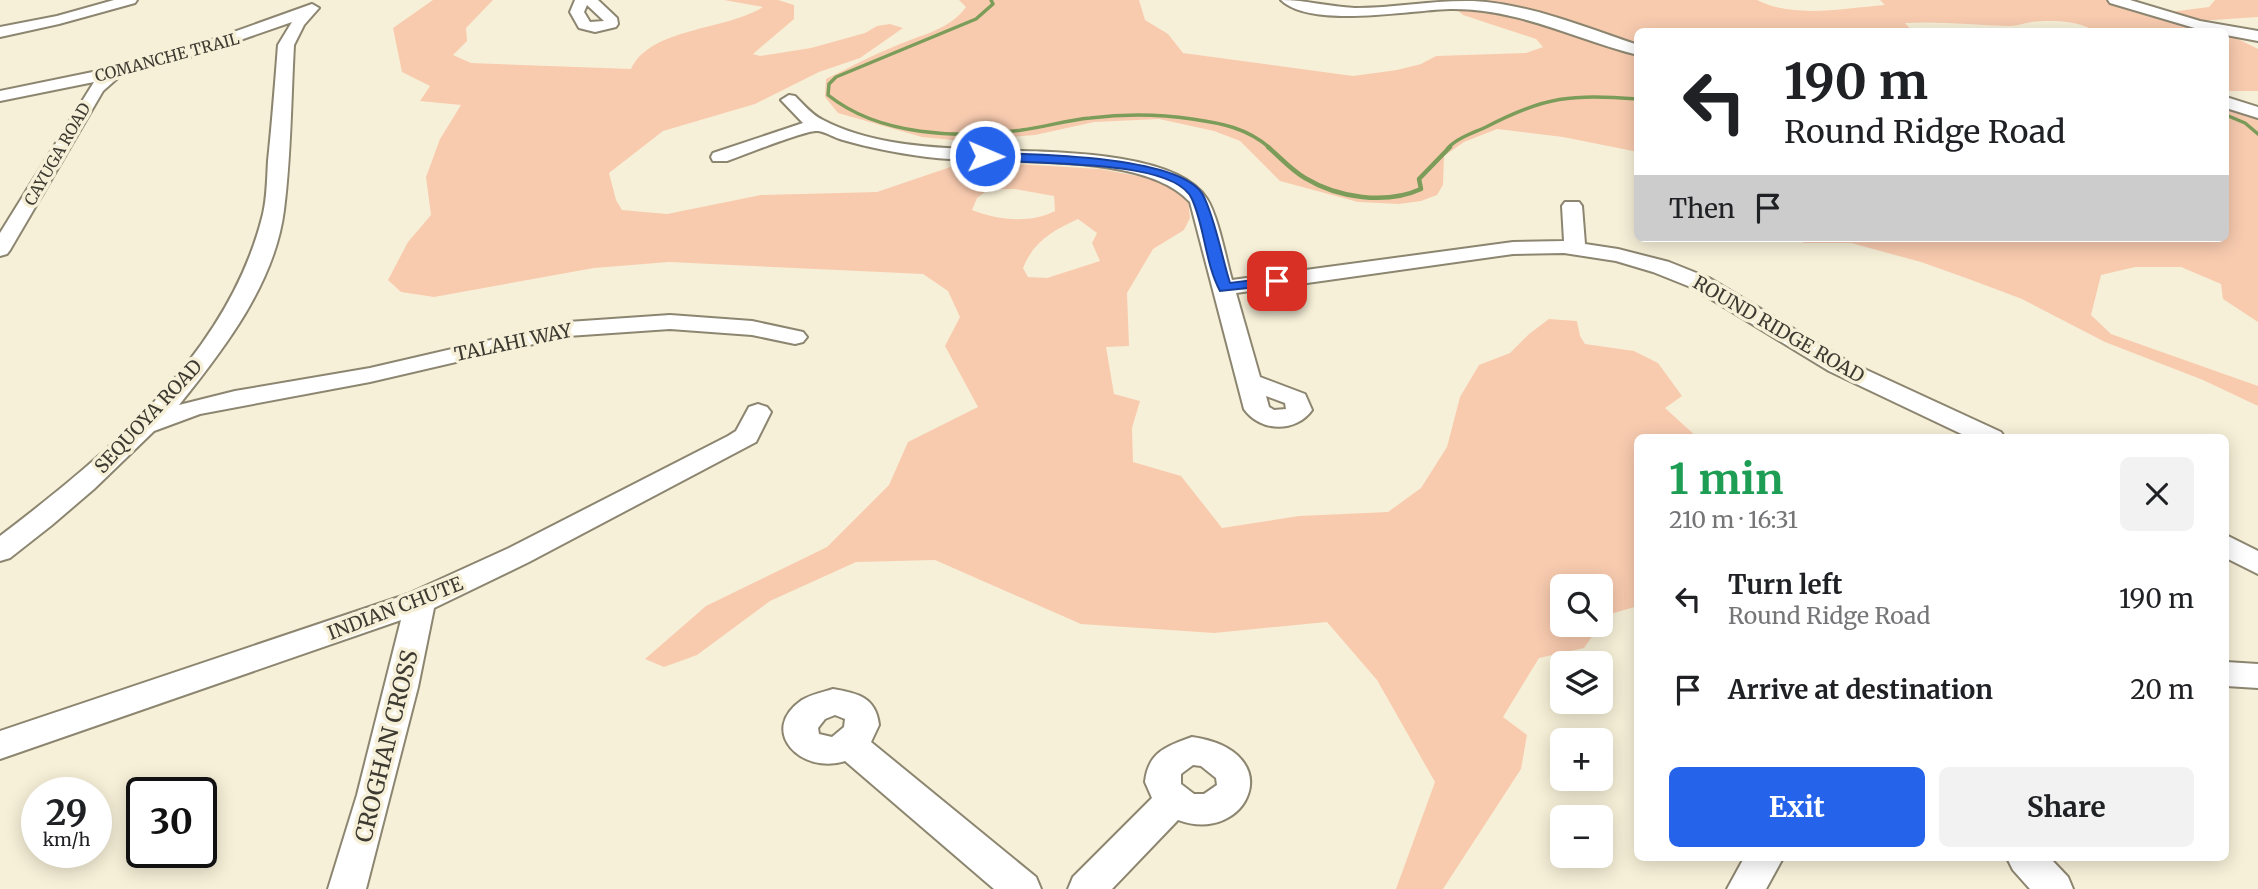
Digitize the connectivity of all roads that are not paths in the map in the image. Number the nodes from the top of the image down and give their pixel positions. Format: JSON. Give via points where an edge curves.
{"nodes":[{"id":1,"x":130,"y":0,"type":"edge"},
{"id":2,"x":582,"y":0,"type":"edge"},
{"id":3,"x":590,"y":0,"type":"edge"},
{"id":4,"x":1288,"y":0,"type":"edge"},
{"id":5,"x":2115,"y":0,"type":"edge"},
{"id":6,"x":1436,"y":3,"type":"edge"},
{"id":7,"x":1478,"y":3,"type":"edge"},
{"id":8,"x":319,"y":4,"type":"edge"},
{"id":9,"x":2215,"y":28,"type":"edge"},
{"id":10,"x":2229,"y":31,"type":"edge"},
{"id":11,"x":0,"y":32,"type":"edge"},
{"id":12,"x":2258,"y":36,"type":"edge"},
{"id":13,"x":220,"y":44,"type":"junction"},
{"id":14,"x":286,"y":45,"type":"junction"},
{"id":15,"x":1634,"y":49,"type":"edge"},
{"id":16,"x":116,"y":73,"type":"junction"},
{"id":17,"x":57,"y":85,"type":"junction"},
{"id":18,"x":96,"y":88,"type":"junction"},
{"id":19,"x":0,"y":96,"type":"edge"},
{"id":20,"x":789,"y":100,"type":"dead end"},
{"id":21,"x":2229,"y":103,"type":"edge"},
{"id":22,"x":2258,"y":113,"type":"edge"},
{"id":23,"x":817,"y":124,"type":"junction"},
{"id":24,"x":720,"y":157,"type":"dead end"},
{"id":25,"x":1572,"y":206,"type":"dead end"},
{"id":26,"x":9,"y":225,"type":"edge"},
{"id":27,"x":1574,"y":248,"type":"junction"},
{"id":28,"x":0,"y":250,"type":"edge"},
{"id":29,"x":1225,"y":288,"type":"junction"},
{"id":30,"x":795,"y":337,"type":"dead end"},
{"id":31,"x":1250,"y":382,"type":"dead end"},
{"id":32,"x":184,"y":383,"type":"junction"},
{"id":33,"x":235,"y":399,"type":"junction"},
{"id":34,"x":758,"y":412,"type":"dead end"},
{"id":35,"x":144,"y":426,"type":"junction"},
{"id":36,"x":1983,"y":434,"type":"edge"},
{"id":37,"x":2229,"y":547,"type":"edge"},
{"id":38,"x":0,"y":551,"type":"edge"},
{"id":39,"x":2258,"y":564,"type":"edge"},
{"id":40,"x":419,"y":602,"type":"junction"},
{"id":41,"x":2229,"y":674,"type":"edge"},
{"id":42,"x":2258,"y":676,"type":"edge"},
{"id":43,"x":0,"y":745,"type":"edge"},
{"id":44,"x":850,"y":745,"type":"dead end"},
{"id":45,"x":1173,"y":801,"type":"dead end"},
{"id":46,"x":1762,"y":861,"type":"edge"},
{"id":47,"x":2029,"y":861,"type":"edge"},
{"id":48,"x":347,"y":889,"type":"edge"},
{"id":49,"x":1022,"y":889,"type":"edge"},
{"id":50,"x":1087,"y":889,"type":"edge"},
{"id":51,"x":1746,"y":889,"type":"edge"},
{"id":52,"x":2054,"y":889,"type":"edge"}],
"edges":[{"from":1,"to":11,"type":"street"},
{"from":2,"to":3,"type":"street","via":[[578,12],[584,25],[611,24]]},
{"from":4,"to":6,"type":"street","via":[[1359,13]]},
{"from":5,"to":9,"type":"street"},
{"from":6,"to":7,"type":"street"},
{"from":7,"to":15,"type":"street"},
{"from":8,"to":13,"type":"street","name":"COMANCHE TRAIL"},
{"from":8,"to":14,"type":"street","name":"SEQUOYA ROAD","via":[[298,23]]},
{"from":10,"to":12,"type":"street"},
{"from":13,"to":14,"type":"street"},
{"from":13,"to":16,"type":"street","name":"COMANCHE TRAIL"},
{"from":14,"to":32,"type":"street","name":"SEQUOYA ROAD","via":[[278,186],[269,236],[245,291]]},
{"from":16,"to":17,"type":"street","name":"COMANCHE TRAIL"},
{"from":16,"to":18,"type":"street","name":"CAYUGA ROAD"},
{"from":17,"to":18,"type":"street","name":"CAYUGA ROAD"},
{"from":17,"to":19,"type":"street","name":"COMANCHE TRAIL"},
{"from":18,"to":26,"type":"street","name":"CAYUGA ROAD"},
{"from":20,"to":23,"type":"street"},
{"from":21,"to":22,"type":"street"},
{"from":23,"to":24,"type":"street"},
{"from":23,"to":29,"type":"street","via":[[926,151],[1083,160],[1172,178],[1197,195]]},
{"from":25,"to":27,"type":"street"},
{"from":26,"to":28,"type":"street","name":"CAYUGA ROAD"},
{"from":27,"to":29,"type":"street","name":"ROUND RIDGE ROAD","via":[[1513,248]]},
{"from":27,"to":36,"type":"street","name":"ROUND RIDGE ROAD","via":[[1618,255],[1683,275],[1838,366]]},
{"from":29,"to":31,"type":"street"},
{"from":30,"to":33,"type":"street","name":"TALAHI WAY","via":[[713,324],[648,321],[599,326]]},
{"from":32,"to":33,"type":"street","name":"TALAHI WAY","via":[[205,396]]},
{"from":32,"to":35,"type":"street","name":"SEQUOYA ROAD"},
{"from":33,"to":35,"type":"street","name":"TALAHI WAY"},
{"from":34,"to":40,"type":"street","name":"INDIAN CHUTE","via":[[747,436],[713,456]]},
{"from":35,"to":38,"type":"street","name":"SEQUOYA ROAD","via":[[59,505]]},
{"from":37,"to":39,"type":"street"},
{"from":40,"to":43,"type":"street","name":"INDIAN CHUTE"},
{"from":40,"to":48,"type":"street","name":"CROGHAN CROSS","via":[[399,698]]},
{"from":41,"to":42,"type":"street"},
{"from":44,"to":49,"type":"street"},
{"from":45,"to":50,"type":"street"},
{"from":46,"to":51,"type":"street"},
{"from":47,"to":52,"type":"street"}]}
